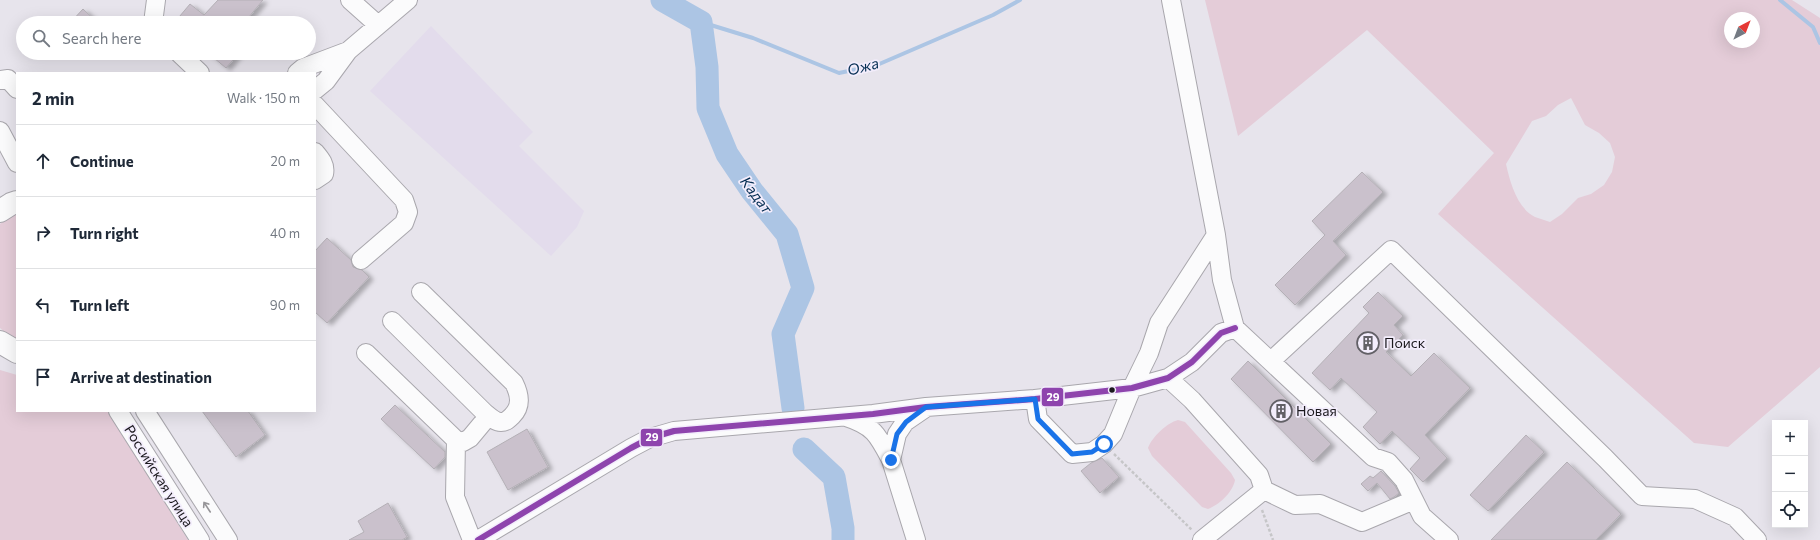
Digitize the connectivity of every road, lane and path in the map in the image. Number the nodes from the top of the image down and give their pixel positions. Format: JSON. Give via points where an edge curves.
{"nodes":[{"id":1,"x":156,"y":0,"type":"edge"},
{"id":2,"x":350,"y":0,"type":"edge"},
{"id":3,"x":408,"y":0,"type":"edge"},
{"id":4,"x":1171,"y":0,"type":"edge"},
{"id":5,"x":154,"y":16,"type":"edge"},
{"id":6,"x":378,"y":25,"type":"junction"},
{"id":7,"x":348,"y":51,"type":"junction"},
{"id":8,"x":186,"y":60,"type":"edge"},
{"id":9,"x":199,"y":72,"type":"edge"},
{"id":10,"x":298,"y":72,"type":"edge"},
{"id":11,"x":0,"y":80,"type":"edge"},
{"id":12,"x":16,"y":88,"type":"edge"},
{"id":13,"x":316,"y":89,"type":"edge"},
{"id":14,"x":316,"y":106,"type":"edge"},
{"id":15,"x":0,"y":130,"type":"edge"},
{"id":16,"x":316,"y":153,"type":"edge"},
{"id":17,"x":16,"y":161,"type":"edge"},
{"id":18,"x":316,"y":179,"type":"edge"},
{"id":19,"x":1216,"y":235,"type":"junction"},
{"id":20,"x":360,"y":260,"type":"dead end"},
{"id":21,"x":421,"y":292,"type":"dead end"},
{"id":22,"x":392,"y":321,"type":"dead end"},
{"id":23,"x":1236,"y":328,"type":"junction"},
{"id":24,"x":366,"y":353,"type":"dead end"},
{"id":25,"x":1271,"y":361,"type":"junction"},
{"id":26,"x":1168,"y":378,"type":"junction"},
{"id":27,"x":1132,"y":388,"type":"junction"},
{"id":28,"x":1035,"y":399,"type":"junction"},
{"id":29,"x":926,"y":407,"type":"junction"},
{"id":30,"x":119,"y":412,"type":"edge"},
{"id":31,"x":484,"y":412,"type":"junction"},
{"id":32,"x":153,"y":415,"type":"edge"},
{"id":33,"x":845,"y":417,"type":"junction"},
{"id":34,"x":456,"y":440,"type":"junction"},
{"id":35,"x":1104,"y":444,"type":"junction"},
{"id":36,"x":891,"y":460,"type":"junction"},
{"id":37,"x":1260,"y":493,"type":"junction"},
{"id":38,"x":1414,"y":500,"type":"junction"},
{"id":39,"x":200,"y":540,"type":"edge"},
{"id":40,"x":228,"y":540,"type":"edge"},
{"id":41,"x":472,"y":540,"type":"edge"},
{"id":42,"x":478,"y":540,"type":"edge"},
{"id":43,"x":916,"y":540,"type":"edge"},
{"id":44,"x":1202,"y":540,"type":"edge"},
{"id":45,"x":1273,"y":540,"type":"edge"},
{"id":46,"x":1449,"y":540,"type":"edge"},
{"id":47,"x":1757,"y":540,"type":"edge"}],
"edges":[{"from":1,"to":5,"type":"street"},
{"from":2,"to":6,"type":"street"},
{"from":3,"to":6,"type":"street"},
{"from":4,"to":19,"type":"street"},
{"from":6,"to":7,"type":"street"},
{"from":7,"to":10,"type":"street"},
{"from":7,"to":13,"type":"street","via":[[326,81]]},
{"from":8,"to":9,"type":"street"},
{"from":11,"to":12,"type":"street","via":[[8,79]]},
{"from":14,"to":20,"type":"street","via":[[404,200],[408,212],[404,223]]},
{"from":15,"to":17,"type":"street"},
{"from":16,"to":18,"type":"street","via":[[325,169],[324,174]]},
{"from":19,"to":23,"type":"street","via":[[1222,280]]},
{"from":19,"to":27,"type":"street","via":[[1159,323],[1149,353]]},
{"from":21,"to":31,"type":"street","via":[[514,383],[519,403],[512,417],[502,422]]},
{"from":22,"to":31,"type":"street"},
{"from":23,"to":25,"type":"street"},
{"from":23,"to":26,"type":"street","via":[[1220,333],[1192,362]]},
{"from":24,"to":34,"type":"street"},
{"from":25,"to":38,"type":"street","via":[[1373,457],[1388,462],[1404,480]]},
{"from":25,"to":47,"type":"street","via":[[1391,250],[1600,452],[1642,496],[1695,499],[1735,517]]},
{"from":26,"to":27,"type":"street"},
{"from":26,"to":37,"type":"street","via":[[1192,400],[1259,475]]},
{"from":27,"to":28,"type":"street"},
{"from":27,"to":35,"type":"street","via":[[1113,434]]},
{"from":28,"to":29,"type":"street"},
{"from":28,"to":35,"type":"street","via":[[1038,419],[1072,454],[1092,452]]},
{"from":29,"to":33,"type":"street"},
{"from":29,"to":36,"type":"street","via":[[906,422],[897,434]]},
{"from":30,"to":39,"type":"street","name":"Российская улица"},
{"from":31,"to":34,"type":"street","via":[[485,420],[470,438],[463,442]]},
{"from":40,"to":32,"type":"street","one_way":true},
{"from":33,"to":36,"type":"street","via":[[860,422],[878,435]]},
{"from":33,"to":42,"type":"street","via":[[674,431],[650,438]]},
{"from":34,"to":41,"type":"street","via":[[455,497]]},
{"from":35,"to":44,"type":"path"},
{"from":36,"to":43,"type":"street"},
{"from":37,"to":38,"type":"street","via":[[1295,505],[1320,504],[1362,522]]},
{"from":37,"to":44,"type":"street"},
{"from":37,"to":45,"type":"path"},
{"from":38,"to":46,"type":"street","via":[[1422,516]]}]}
